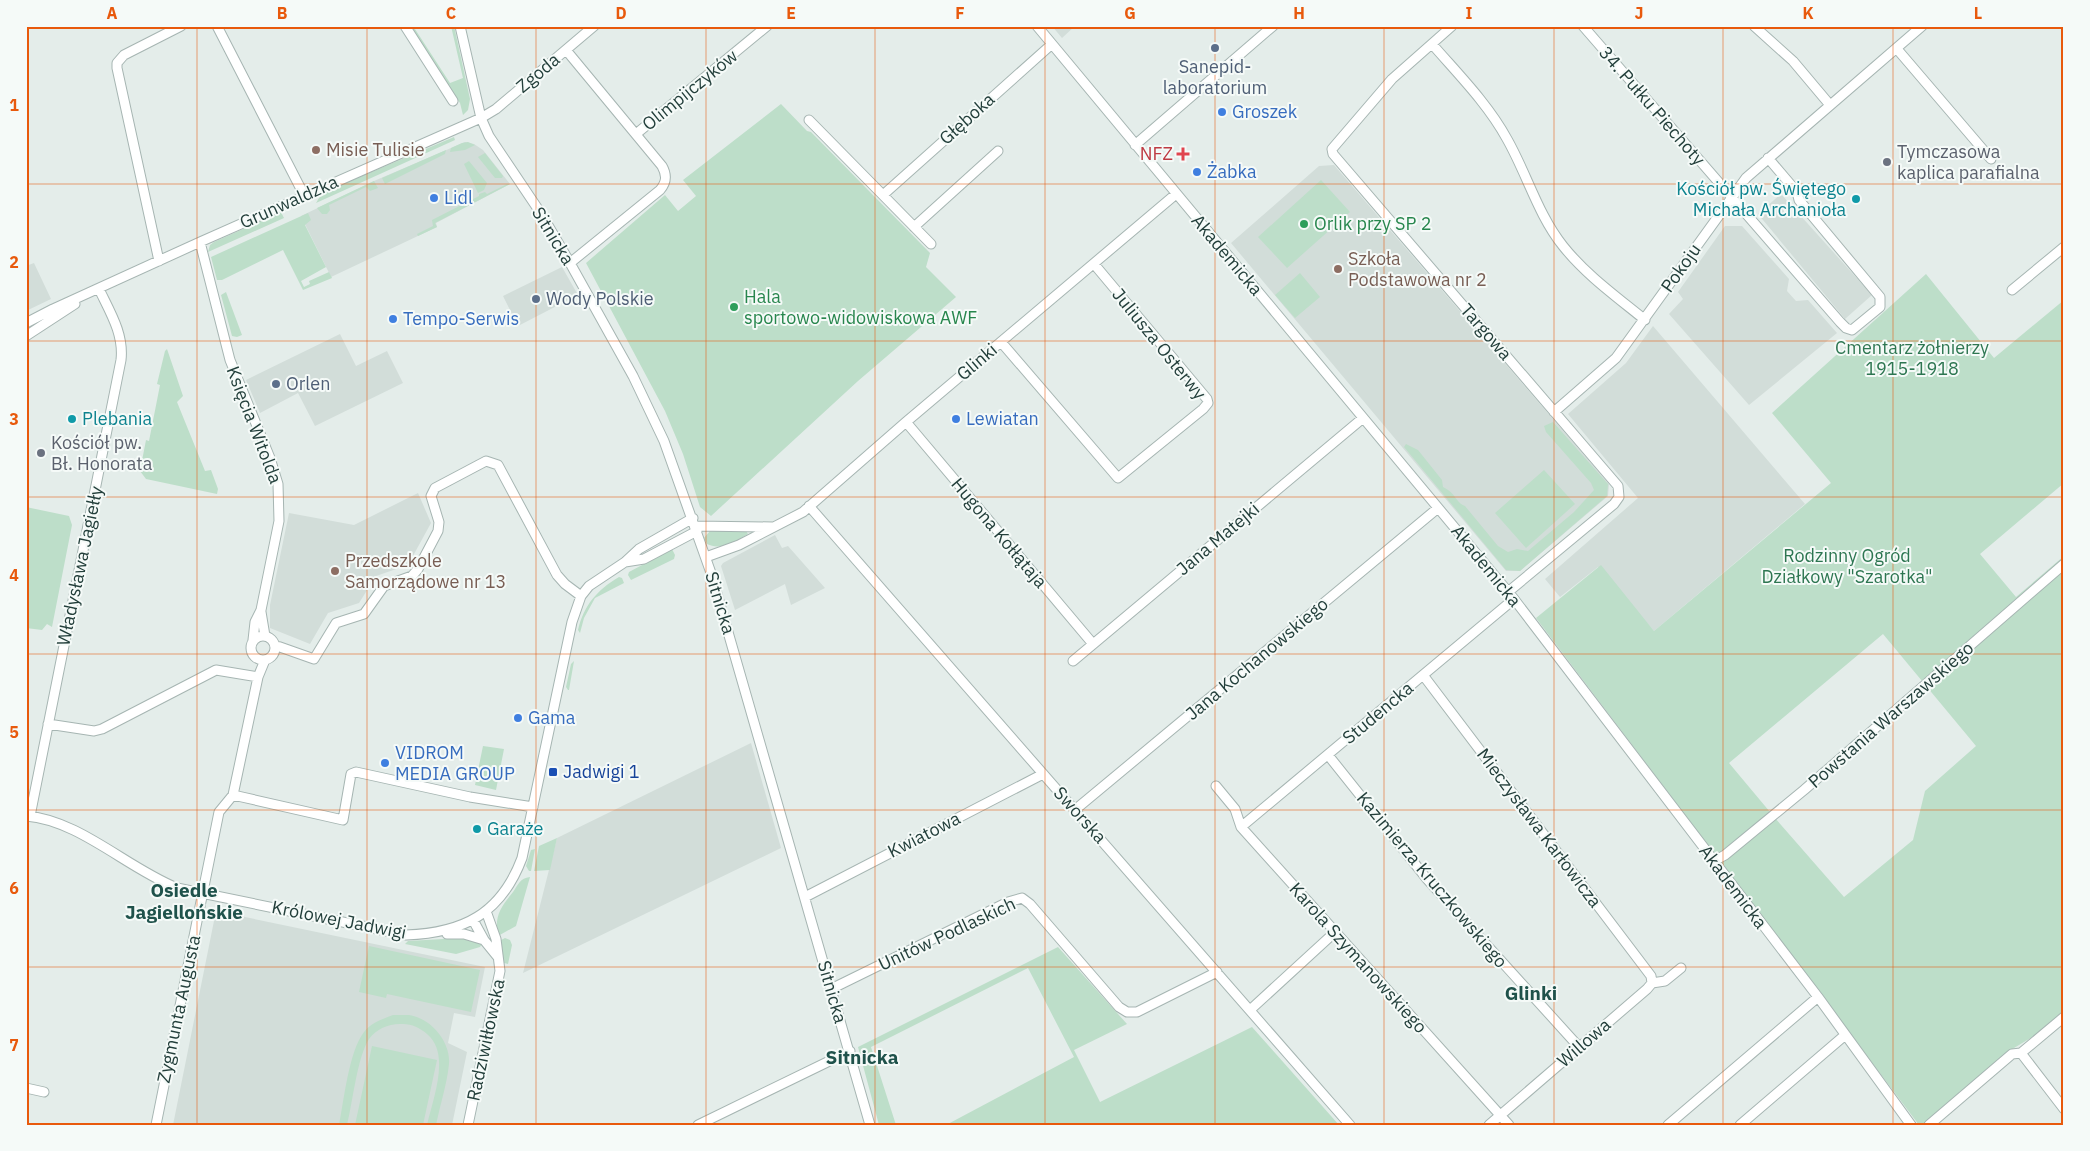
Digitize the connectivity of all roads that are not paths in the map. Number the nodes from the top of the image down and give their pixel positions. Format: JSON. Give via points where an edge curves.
{"nodes":[{"id":1,"x":180,"y":26,"type":"edge"},
{"id":2,"x":217,"y":26,"type":"edge"},
{"id":3,"x":405,"y":26,"type":"edge"},
{"id":4,"x":460,"y":26,"type":"edge"},
{"id":5,"x":594,"y":26,"type":"edge"},
{"id":6,"x":767,"y":26,"type":"edge"},
{"id":7,"x":1038,"y":26,"type":"edge"},
{"id":8,"x":1273,"y":26,"type":"edge"},
{"id":9,"x":1452,"y":26,"type":"edge"},
{"id":10,"x":1583,"y":26,"type":"edge"},
{"id":11,"x":1754,"y":26,"type":"edge"},
{"id":12,"x":1922,"y":26,"type":"edge"},
{"id":13,"x":1052,"y":44,"type":"junction"},
{"id":14,"x":1432,"y":44,"type":"junction"},
{"id":15,"x":1897,"y":49,"type":"junction"},
{"id":16,"x":566,"y":50,"type":"junction"},
{"id":17,"x":454,"y":100,"type":"dead end"},
{"id":18,"x":1830,"y":105,"type":"junction"},
{"id":19,"x":481,"y":118,"type":"junction"},
{"id":20,"x":809,"y":120,"type":"dead end"},
{"id":21,"x":636,"y":134,"type":"junction"},
{"id":22,"x":1135,"y":145,"type":"junction"},
{"id":23,"x":998,"y":151,"type":"dead end"},
{"id":24,"x":1768,"y":158,"type":"junction"},
{"id":25,"x":1991,"y":159,"type":"dead end"},
{"id":26,"x":1176,"y":194,"type":"junction"},
{"id":27,"x":883,"y":195,"type":"junction"},
{"id":28,"x":304,"y":196,"type":"junction"},
{"id":29,"x":1731,"y":197,"type":"junction"},
{"id":30,"x":914,"y":227,"type":"junction"},
{"id":31,"x":200,"y":242,"type":"junction"},
{"id":32,"x":931,"y":244,"type":"dead end"},
{"id":33,"x":2064,"y":247,"type":"edge"},
{"id":34,"x":159,"y":261,"type":"junction"},
{"id":35,"x":570,"y":264,"type":"junction"},
{"id":36,"x":1094,"y":264,"type":"junction"},
{"id":37,"x":99,"y":289,"type":"junction"},
{"id":38,"x":2012,"y":290,"type":"dead end"},
{"id":39,"x":1645,"y":320,"type":"junction"},
{"id":40,"x":26,"y":323,"type":"edge"},
{"id":41,"x":26,"y":336,"type":"edge"},
{"id":42,"x":1001,"y":342,"type":"junction"},
{"id":43,"x":1554,"y":412,"type":"junction"},
{"id":44,"x":1363,"y":418,"type":"junction"},
{"id":45,"x":906,"y":422,"type":"junction"},
{"id":46,"x":1620,"y":494,"type":"joint"},
{"id":47,"x":809,"y":506,"type":"junction"},
{"id":48,"x":1438,"y":508,"type":"junction"},
{"id":49,"x":695,"y":525,"type":"junction"},
{"id":50,"x":776,"y":527,"type":"junction"},
{"id":51,"x":706,"y":557,"type":"junction"},
{"id":52,"x":625,"y":562,"type":"junction"},
{"id":53,"x":2064,"y":564,"type":"edge"},
{"id":54,"x":1511,"y":595,"type":"junction"},
{"id":55,"x":581,"y":596,"type":"junction"},
{"id":56,"x":261,"y":610,"type":"junction"},
{"id":57,"x":265,"y":636,"type":"junction"},
{"id":58,"x":253,"y":640,"type":"junction"},
{"id":59,"x":1093,"y":644,"type":"junction"},
{"id":60,"x":275,"y":646,"type":"junction"},
{"id":61,"x":255,"y":658,"type":"junction"},
{"id":62,"x":265,"y":660,"type":"junction"},
{"id":63,"x":1073,"y":661,"type":"dead end"},
{"id":64,"x":1423,"y":675,"type":"junction"},
{"id":65,"x":258,"y":677,"type":"junction"},
{"id":66,"x":48,"y":724,"type":"junction"},
{"id":67,"x":1328,"y":755,"type":"junction"},
{"id":68,"x":1044,"y":774,"type":"junction"},
{"id":69,"x":1216,"y":786,"type":"dead end"},
{"id":70,"x":233,"y":795,"type":"junction"},
{"id":71,"x":533,"y":807,"type":"junction"},
{"id":72,"x":1076,"y":809,"type":"junction"},
{"id":73,"x":28,"y":816,"type":"edge"},
{"id":74,"x":1241,"y":827,"type":"junction"},
{"id":75,"x":1714,"y":861,"type":"junction"},
{"id":76,"x":203,"y":894,"type":"junction"},
{"id":77,"x":805,"y":897,"type":"junction"},
{"id":78,"x":486,"y":911,"type":"junction"},
{"id":79,"x":473,"y":920,"type":"junction"},
{"id":80,"x":1334,"y":933,"type":"junction"},
{"id":81,"x":432,"y":934,"type":"junction"},
{"id":82,"x":484,"y":940,"type":"junction"},
{"id":83,"x":497,"y":956,"type":"junction"},
{"id":84,"x":1681,"y":968,"type":"dead end"},
{"id":85,"x":1217,"y":972,"type":"junction"},
{"id":86,"x":1652,"y":983,"type":"junction"},
{"id":87,"x":831,"y":989,"type":"junction"},
{"id":88,"x":1818,"y":998,"type":"junction"},
{"id":89,"x":1250,"y":1010,"type":"junction"},
{"id":90,"x":2064,"y":1017,"type":"edge"},
{"id":91,"x":1844,"y":1036,"type":"junction"},
{"id":92,"x":1579,"y":1047,"type":"junction"},
{"id":93,"x":850,"y":1051,"type":"junction"},
{"id":94,"x":2021,"y":1052,"type":"junction"},
{"id":95,"x":26,"y":1088,"type":"edge"},
{"id":96,"x":44,"y":1092,"type":"dead end"},
{"id":97,"x":2064,"y":1109,"type":"edge"},
{"id":98,"x":1500,"y":1115,"type":"junction"},
{"id":99,"x":156,"y":1125,"type":"edge"},
{"id":100,"x":468,"y":1125,"type":"edge"},
{"id":101,"x":698,"y":1125,"type":"edge"},
{"id":102,"x":870,"y":1125,"type":"edge"},
{"id":103,"x":1350,"y":1125,"type":"edge"},
{"id":104,"x":1489,"y":1125,"type":"edge"},
{"id":105,"x":1509,"y":1125,"type":"edge"},
{"id":106,"x":1668,"y":1125,"type":"edge"},
{"id":107,"x":1740,"y":1125,"type":"edge"},
{"id":108,"x":1911,"y":1125,"type":"edge"},
{"id":109,"x":1928,"y":1125,"type":"edge"}],
"edges":[{"from":1,"to":34,"type":"street","via":[[124,55],[116,68]]},
{"from":2,"to":28,"type":"street"},
{"from":3,"to":17,"type":"street"},
{"from":4,"to":19,"type":"street","name":"Sitnicka"},
{"from":5,"to":16,"type":"street","name":"Zgoda"},
{"from":6,"to":21,"type":"street","name":"Olimpijczyków"},
{"from":7,"to":13,"type":"street","name":"Akademicka"},
{"from":8,"to":22,"type":"street"},
{"from":9,"to":14,"type":"street"},
{"from":10,"to":29,"type":"street","name":"34. Pułku Piechoty"},
{"from":11,"to":18,"type":"street","via":[[1793,61]]},
{"from":12,"to":15,"type":"street","name":"Pokoju"},
{"from":13,"to":22,"type":"street","name":"Akademicka"},
{"from":13,"to":27,"type":"street","name":"Głęboka"},
{"from":14,"to":39,"type":"street","via":[[1495,118],[1548,225],[1562,245]]},
{"from":14,"to":43,"type":"street","name":"Targowa","via":[[1392,79],[1332,148],[1332,154]]},
{"from":15,"to":18,"type":"street","name":"Pokoju"},
{"from":15,"to":25,"type":"street"},
{"from":16,"to":19,"type":"street","name":"Zgoda"},
{"from":16,"to":21,"type":"street"},
{"from":18,"to":24,"type":"street","name":"Pokoju"},
{"from":19,"to":28,"type":"street","name":"Grunwaldzka"},
{"from":19,"to":35,"type":"street","name":"Sitnicka","via":[[498,152],[542,215]]},
{"from":20,"to":27,"type":"street"},
{"from":21,"to":35,"type":"street","via":[[662,166],[666,181],[660,190]]},
{"from":22,"to":26,"type":"street","name":"Akademicka"},
{"from":23,"to":30,"type":"street"},
{"from":24,"to":29,"type":"street","name":"Pokoju"},
{"from":24,"to":29,"type":"street","name":"34. Pułku Piechoty","via":[[1880,297],[1880,307],[1852,330],[1846,328]]},
{"from":26,"to":36,"type":"street","name":"Glinki"},
{"from":26,"to":44,"type":"street","name":"Akademicka"},
{"from":27,"to":30,"type":"street"},
{"from":28,"to":31,"type":"street","name":"Grunwaldzka"},
{"from":29,"to":39,"type":"street","name":"Pokoju"},
{"from":30,"to":32,"type":"street"},
{"from":31,"to":34,"type":"street","name":"Grunwaldzka"},
{"from":31,"to":56,"type":"street","name":"Księcia Witolda","via":[[230,360],[278,484],[279,521]]},
{"from":33,"to":38,"type":"street"},
{"from":34,"to":37,"type":"street","name":"Grunwaldzka"},
{"from":35,"to":49,"type":"street","name":"Sitnicka","via":[[649,409]]},
{"from":36,"to":42,"type":"street","name":"Glinki"},
{"from":36,"to":42,"type":"street","name":"Juliusza Osterwy","via":[[1207,399],[1203,409],[1118,478]]},
{"from":37,"to":40,"type":"street"},
{"from":37,"to":41,"type":"street"},
{"from":37,"to":66,"type":"street","name":"Władysława Jagiełły","via":[[120,334],[122,360]]},
{"from":39,"to":43,"type":"street","name":"Pokoju","via":[[1616,358]]},
{"from":42,"to":45,"type":"street","name":"Glinki"},
{"from":43,"to":46,"type":"street","name":"Targowa","via":[[1615,481]]},
{"from":44,"to":48,"type":"street","name":"Akademicka"},
{"from":44,"to":59,"type":"street","name":"Jana Matejki"},
{"from":45,"to":47,"type":"street","name":"Glinki"},
{"from":45,"to":59,"type":"street","name":"Hugona Kołłątaja"},
{"from":46,"to":54,"type":"street","name":"Studencka","via":[[1614,504]]},
{"from":47,"to":50,"type":"street","name":"Glinki"},
{"from":47,"to":68,"type":"street","name":"Sworska"},
{"from":48,"to":54,"type":"street","name":"Akademicka"},
{"from":48,"to":72,"type":"street","name":"Jana Kochanowskiego"},
{"from":49,"to":50,"type":"street","name":"Glinki"},
{"from":49,"to":51,"type":"street","name":"Sitnicka"},
{"from":49,"to":52,"type":"street","name":"Królowej Jadwigi","via":[[639,549]]},
{"from":49,"to":52,"type":"street","name":"Królowej Jadwigi","via":[[644,558]]},
{"from":50,"to":51,"type":"street","name":"Glinki"},
{"from":51,"to":77,"type":"street","name":"Sitnicka"},
{"from":52,"to":55,"type":"street","name":"Królowej Jadwigi","via":[[589,586]]},
{"from":53,"to":75,"type":"street","name":"Powstania Warszawskiego","via":[[1804,790]]},
{"from":54,"to":64,"type":"street","name":"Studencka"},
{"from":54,"to":75,"type":"street","name":"Akademicka"},
{"from":55,"to":60,"type":"street","via":[[557,575],[498,465],[486,461],[435,488],[431,496],[439,522],[438,532],[412,576],[384,586],[364,614],[336,623],[314,659]]},
{"from":55,"to":71,"type":"street","name":"Królowej Jadwigi","via":[[572,622]]},
{"from":56,"to":57,"type":"street","name":"Księcia Witolda"},
{"from":56,"to":58,"type":"street","name":"Księcia Witolda","via":[[255,622]]},
{"from":57,"to":58,"type":"street"},
{"from":57,"to":60,"type":"street"},
{"from":58,"to":61,"type":"street","via":[[251,652]]},
{"from":59,"to":63,"type":"street","name":"Jana Matejki"},
{"from":60,"to":62,"type":"street","via":[[273,655]]},
{"from":61,"to":62,"type":"street"},
{"from":61,"to":65,"type":"street"},
{"from":62,"to":65,"type":"street"},
{"from":64,"to":67,"type":"street","name":"Studencka"},
{"from":64,"to":86,"type":"street","name":"Mieczysława Karłowicza","via":[[1651,976]]},
{"from":65,"to":66,"type":"street","via":[[216,670],[94,731]]},
{"from":65,"to":70,"type":"street"},
{"from":66,"to":73,"type":"street","name":"Władysława Jagiełły"},
{"from":67,"to":74,"type":"street","name":"Studencka"},
{"from":67,"to":92,"type":"street","name":"Kazimierza Kruczkowskiego","via":[[1427,880]]},
{"from":68,"to":72,"type":"street","name":"Sworska"},
{"from":68,"to":77,"type":"street","name":"Kwiatowa"},
{"from":69,"to":74,"type":"street","name":"Karola Szymanowskiego","via":[[1235,809]]},
{"from":70,"to":71,"type":"street","via":[[342,820],[351,774],[356,772]]},
{"from":70,"to":76,"type":"street","via":[[219,812]]},
{"from":71,"to":78,"type":"street","name":"Królowej Jadwigi","via":[[518,868]]},
{"from":72,"to":85,"type":"street","name":"Sworska"},
{"from":73,"to":76,"type":"street","name":"Królowej Jadwigi","via":[[73,829],[151,877]]},
{"from":74,"to":80,"type":"street","name":"Karola Szymanowskiego"},
{"from":75,"to":88,"type":"street","name":"Akademicka"},
{"from":76,"to":81,"type":"street","name":"Królowej Jadwigi","via":[[406,935]]},
{"from":76,"to":99,"type":"street","name":"Zygmunta Augusta"},
{"from":77,"to":87,"type":"street","name":"Sitnicka"},
{"from":78,"to":79,"type":"street","name":"Królowej Jadwigi"},
{"from":78,"to":83,"type":"street","name":"Radziwiłłowska","via":[[496,940]]},
{"from":79,"to":81,"type":"street","name":"Królowej Jadwigi"},
{"from":79,"to":82,"type":"street","name":"Radziwiłłowska"},
{"from":80,"to":89,"type":"street"},
{"from":80,"to":98,"type":"street","name":"Karola Szymanowskiego"},
{"from":81,"to":82,"type":"street","via":[[464,934]]},
{"from":82,"to":83,"type":"street","name":"Radziwiłłowska"},
{"from":83,"to":100,"type":"street","name":"Radziwiłłowska","via":[[500,971]]},
{"from":84,"to":86,"type":"street","name":"Willowa","via":[[1665,981]]},
{"from":85,"to":87,"type":"street","name":"Unitów Podlaskich","via":[[1137,1012],[1127,1012],[1022,898]]},
{"from":85,"to":89,"type":"street","name":"Sworska"},
{"from":86,"to":92,"type":"street","name":"Willowa"},
{"from":87,"to":93,"type":"street","name":"Sitnicka"},
{"from":88,"to":91,"type":"street","name":"Akademicka"},
{"from":88,"to":106,"type":"street"},
{"from":89,"to":103,"type":"street","name":"Sworska"},
{"from":90,"to":94,"type":"street"},
{"from":91,"to":107,"type":"street"},
{"from":91,"to":108,"type":"street","name":"Akademicka"},
{"from":92,"to":98,"type":"street","name":"Willowa"},
{"from":93,"to":101,"type":"street"},
{"from":93,"to":102,"type":"street","name":"Sitnicka"},
{"from":94,"to":97,"type":"street"},
{"from":94,"to":109,"type":"street","via":[[2012,1054]]},
{"from":95,"to":96,"type":"street"},
{"from":98,"to":104,"type":"street","name":"Willowa"},
{"from":98,"to":105,"type":"street","name":"Karola Szymanowskiego"}]}
